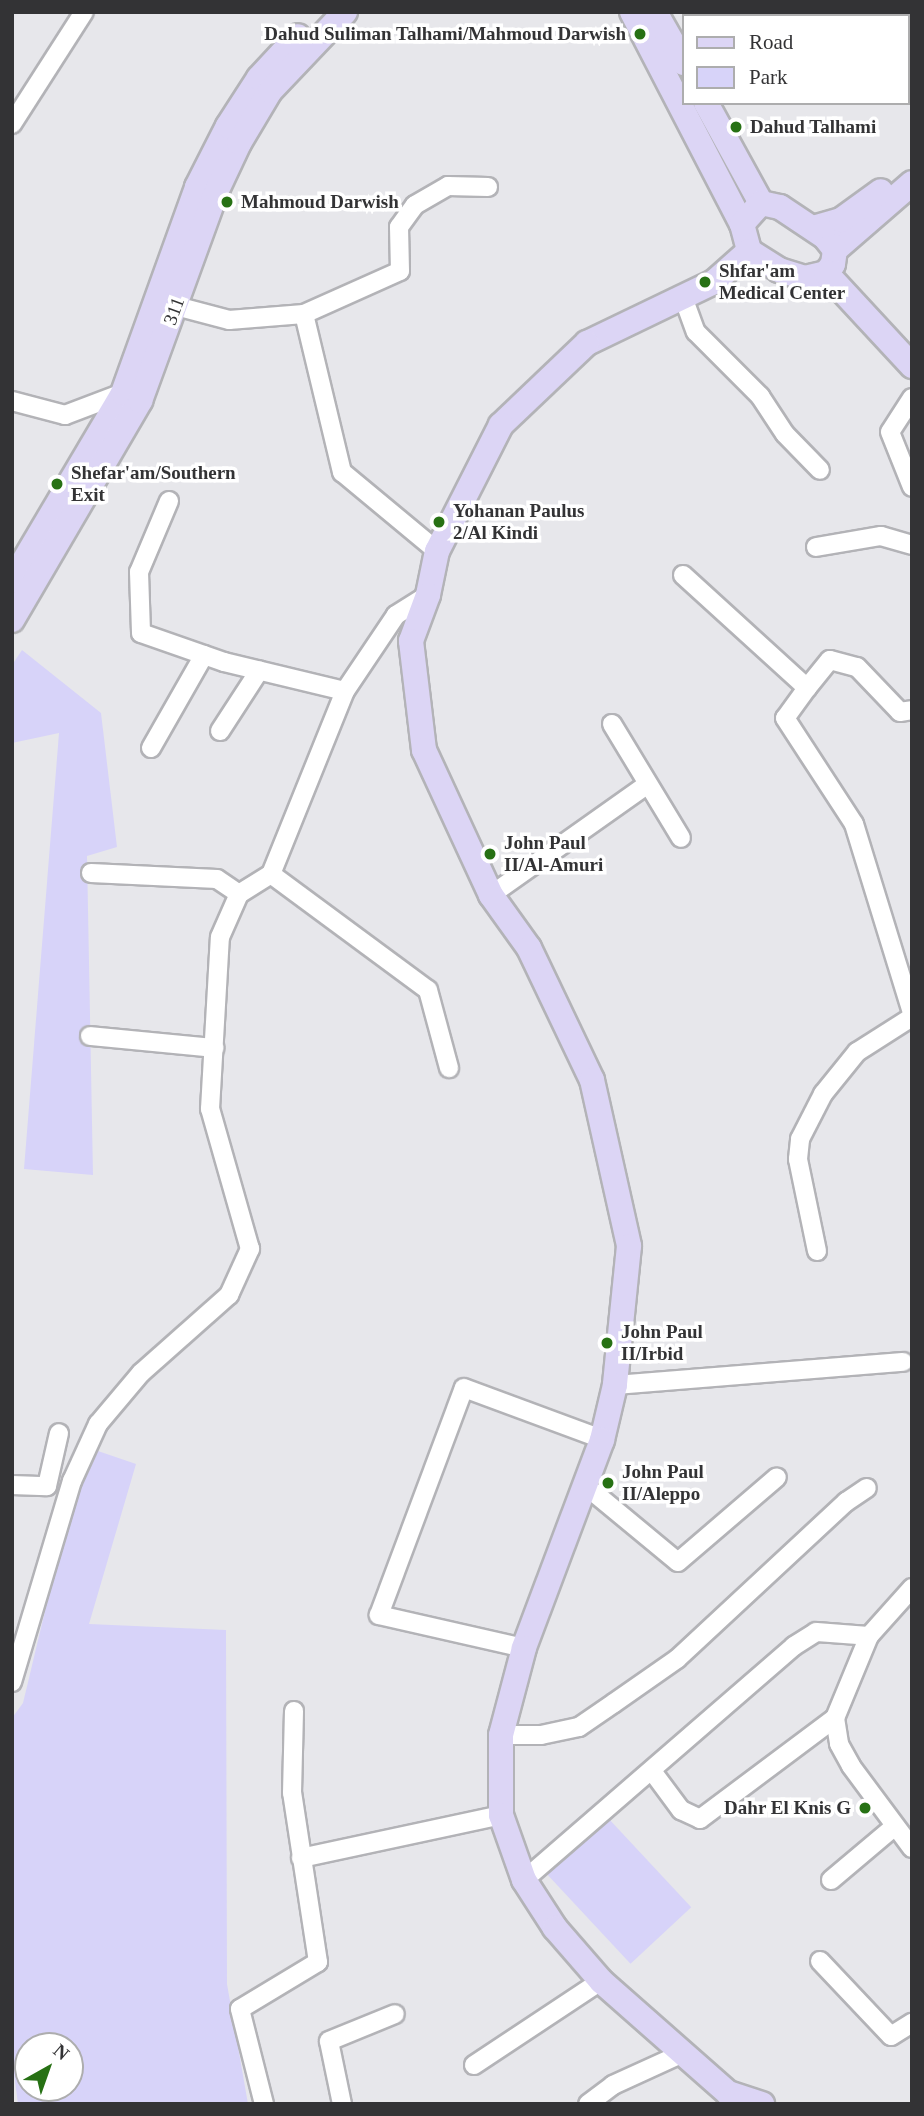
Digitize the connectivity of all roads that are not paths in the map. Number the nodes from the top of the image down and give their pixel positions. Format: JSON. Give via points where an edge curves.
{"nodes":[{"id":1,"x":84,"y":12,"type":"edge"},
{"id":2,"x":325,"y":12,"type":"edge"},
{"id":3,"x":345,"y":12,"type":"edge"},
{"id":4,"x":632,"y":12,"type":"edge"},
{"id":5,"x":655,"y":12,"type":"edge"},
{"id":6,"x":682,"y":59,"type":"edge"},
{"id":7,"x":707,"y":105,"type":"edge"},
{"id":8,"x":12,"y":124,"type":"edge"},
{"id":9,"x":912,"y":167,"type":"edge"},
{"id":10,"x":912,"y":183,"type":"edge"},
{"id":11,"x":488,"y":187,"type":"dead end"},
{"id":12,"x":761,"y":203,"type":"junction"},
{"id":13,"x":742,"y":224,"type":"junction"},
{"id":14,"x":813,"y":228,"type":"junction"},
{"id":15,"x":749,"y":251,"type":"junction"},
{"id":16,"x":830,"y":262,"type":"junction"},
{"id":17,"x":684,"y":297,"type":"junction"},
{"id":18,"x":176,"y":306,"type":"junction"},
{"id":19,"x":304,"y":314,"type":"junction"},
{"id":20,"x":912,"y":366,"type":"edge"},
{"id":21,"x":123,"y":393,"type":"junction"},
{"id":22,"x":912,"y":398,"type":"edge"},
{"id":23,"x":12,"y":401,"type":"edge"},
{"id":24,"x":820,"y":470,"type":"dead end"},
{"id":25,"x":912,"y":487,"type":"edge"},
{"id":26,"x":169,"y":501,"type":"dead end"},
{"id":27,"x":912,"y":545,"type":"edge"},
{"id":28,"x":816,"y":547,"type":"dead end"},
{"id":29,"x":437,"y":551,"type":"junction"},
{"id":30,"x":683,"y":575,"type":"dead end"},
{"id":31,"x":12,"y":582,"type":"edge"},
{"id":32,"x":428,"y":595,"type":"junction"},
{"id":33,"x":15,"y":610,"type":"edge"},
{"id":34,"x":204,"y":655,"type":"junction"},
{"id":35,"x":259,"y":671,"type":"junction"},
{"id":36,"x":807,"y":688,"type":"junction"},
{"id":37,"x":345,"y":691,"type":"junction"},
{"id":38,"x":912,"y":710,"type":"edge"},
{"id":39,"x":612,"y":724,"type":"dead end"},
{"id":40,"x":220,"y":731,"type":"dead end"},
{"id":41,"x":151,"y":748,"type":"dead end"},
{"id":42,"x":648,"y":784,"type":"junction"},
{"id":43,"x":681,"y":838,"type":"dead end"},
{"id":44,"x":91,"y":873,"type":"dead end"},
{"id":45,"x":271,"y":874,"type":"junction"},
{"id":46,"x":239,"y":894,"type":"junction"},
{"id":47,"x":491,"y":895,"type":"junction"},
{"id":48,"x":912,"y":1014,"type":"edge"},
{"id":49,"x":90,"y":1036,"type":"dead end"},
{"id":50,"x":214,"y":1048,"type":"junction"},
{"id":51,"x":449,"y":1068,"type":"dead end"},
{"id":52,"x":817,"y":1251,"type":"dead end"},
{"id":53,"x":903,"y":1362,"type":"dead end"},
{"id":54,"x":615,"y":1385,"type":"junction"},
{"id":55,"x":60,"y":1433,"type":"dead end"},
{"id":56,"x":603,"y":1439,"type":"junction"},
{"id":57,"x":777,"y":1477,"type":"dead end"},
{"id":58,"x":12,"y":1485,"type":"edge"},
{"id":59,"x":586,"y":1486,"type":"junction"},
{"id":60,"x":867,"y":1489,"type":"dead end"},
{"id":61,"x":912,"y":1588,"type":"edge"},
{"id":62,"x":869,"y":1636,"type":"junction"},
{"id":63,"x":524,"y":1648,"type":"junction"},
{"id":64,"x":12,"y":1682,"type":"edge"},
{"id":65,"x":294,"y":1711,"type":"dead end"},
{"id":66,"x":835,"y":1718,"type":"junction"},
{"id":67,"x":501,"y":1735,"type":"junction"},
{"id":68,"x":652,"y":1771,"type":"junction"},
{"id":69,"x":501,"y":1815,"type":"junction"},
{"id":70,"x":894,"y":1827,"type":"junction"},
{"id":71,"x":912,"y":1848,"type":"edge"},
{"id":72,"x":301,"y":1858,"type":"junction"},
{"id":73,"x":524,"y":1880,"type":"junction"},
{"id":74,"x":831,"y":1880,"type":"dead end"},
{"id":75,"x":820,"y":1961,"type":"dead end"},
{"id":76,"x":601,"y":1981,"type":"junction"},
{"id":77,"x":395,"y":2014,"type":"dead end"},
{"id":78,"x":912,"y":2023,"type":"edge"},
{"id":79,"x":681,"y":2053,"type":"junction"},
{"id":80,"x":474,"y":2065,"type":"dead end"},
{"id":81,"x":264,"y":2104,"type":"edge"},
{"id":82,"x":342,"y":2104,"type":"edge"},
{"id":83,"x":588,"y":2104,"type":"edge"},
{"id":84,"x":762,"y":2104,"type":"edge"}],
"edges":[{"from":1,"to":8,"type":"street"},
{"from":2,"to":21,"type":"street","name":"311","via":[[259,78],[228,126],[197,187]]},
{"from":3,"to":18,"type":"street","name":"311","via":[[270,91],[239,143],[217,190]]},
{"from":4,"to":13,"type":"street"},
{"from":5,"to":6,"type":"street"},
{"from":7,"to":12,"type":"street"},
{"from":9,"to":14,"type":"street","via":[[841,220]]},
{"from":10,"to":16,"type":"street"},
{"from":11,"to":19,"type":"street","via":[[448,186],[415,205],[399,227],[400,271]]},
{"from":12,"to":13,"type":"street"},
{"from":12,"to":14,"type":"street","via":[[780,207]]},
{"from":13,"to":15,"type":"street"},
{"from":14,"to":16,"type":"street"},
{"from":15,"to":16,"type":"street","via":[[805,278]]},
{"from":15,"to":17,"type":"street","via":[[714,282]]},
{"from":16,"to":20,"type":"street"},
{"from":17,"to":24,"type":"street","via":[[696,332],[760,396],[785,434]]},
{"from":17,"to":29,"type":"street","via":[[587,343],[501,425]]},
{"from":18,"to":19,"type":"street","via":[[229,320]]},
{"from":18,"to":33,"type":"street","name":"311","via":[[140,401]]},
{"from":19,"to":29,"type":"street","via":[[342,472]]},
{"from":21,"to":23,"type":"street","via":[[65,415]]},
{"from":21,"to":31,"type":"street","name":"311"},
{"from":22,"to":25,"type":"street","via":[[890,432]]},
{"from":26,"to":34,"type":"street","via":[[139,572],[141,633]]},
{"from":27,"to":28,"type":"street","via":[[881,536]]},
{"from":29,"to":32,"type":"street"},
{"from":30,"to":36,"type":"street"},
{"from":32,"to":37,"type":"street","via":[[396,615]]},
{"from":32,"to":47,"type":"street","via":[[411,641],[424,750]]},
{"from":34,"to":35,"type":"street"},
{"from":34,"to":41,"type":"street"},
{"from":35,"to":37,"type":"street"},
{"from":35,"to":40,"type":"street"},
{"from":36,"to":38,"type":"street","via":[[830,660],[857,667],[900,712]]},
{"from":36,"to":48,"type":"street","via":[[785,718],[854,824]]},
{"from":37,"to":45,"type":"street"},
{"from":39,"to":42,"type":"street"},
{"from":42,"to":43,"type":"street"},
{"from":42,"to":47,"type":"street"},
{"from":44,"to":46,"type":"street","via":[[216,879]]},
{"from":45,"to":46,"type":"street"},
{"from":45,"to":51,"type":"street","via":[[428,990]]},
{"from":46,"to":50,"type":"street","via":[[220,937]]},
{"from":47,"to":54,"type":"street","via":[[529,948],[592,1080],[629,1246]]},
{"from":48,"to":52,"type":"street","via":[[857,1052],[823,1094],[800,1139],[798,1159]]},
{"from":49,"to":50,"type":"street"},
{"from":50,"to":64,"type":"street","via":[[209,1109],[250,1248],[229,1295],[141,1373],[98,1424],[72,1481]]},
{"from":53,"to":54,"type":"street"},
{"from":54,"to":56,"type":"street"},
{"from":55,"to":58,"type":"street","via":[[47,1486]]},
{"from":56,"to":59,"type":"street"},
{"from":56,"to":63,"type":"street","via":[[464,1388],[379,1615]]},
{"from":57,"to":59,"type":"street","via":[[678,1562]]},
{"from":59,"to":63,"type":"street"},
{"from":60,"to":67,"type":"street","via":[[846,1502],[677,1659],[579,1727],[541,1735]]},
{"from":61,"to":62,"type":"street"},
{"from":62,"to":66,"type":"street"},
{"from":62,"to":68,"type":"street","via":[[816,1632],[794,1646]]},
{"from":63,"to":67,"type":"street"},
{"from":65,"to":72,"type":"street","via":[[292,1793]]},
{"from":66,"to":68,"type":"street","via":[[701,1819],[681,1810]]},
{"from":66,"to":70,"type":"street","via":[[839,1744],[850,1766]]},
{"from":67,"to":69,"type":"street"},
{"from":68,"to":73,"type":"street"},
{"from":69,"to":72,"type":"street"},
{"from":69,"to":73,"type":"street"},
{"from":70,"to":71,"type":"street"},
{"from":70,"to":74,"type":"street"},
{"from":72,"to":81,"type":"street","via":[[318,1962],[240,2009]]},
{"from":73,"to":76,"type":"street","via":[[555,1928]]},
{"from":75,"to":78,"type":"street","via":[[891,2036]]},
{"from":76,"to":79,"type":"street"},
{"from":76,"to":80,"type":"street"},
{"from":77,"to":82,"type":"street","via":[[329,2041]]},
{"from":79,"to":83,"type":"street","via":[[613,2085]]},
{"from":79,"to":84,"type":"street","via":[[728,2092]]}]}
